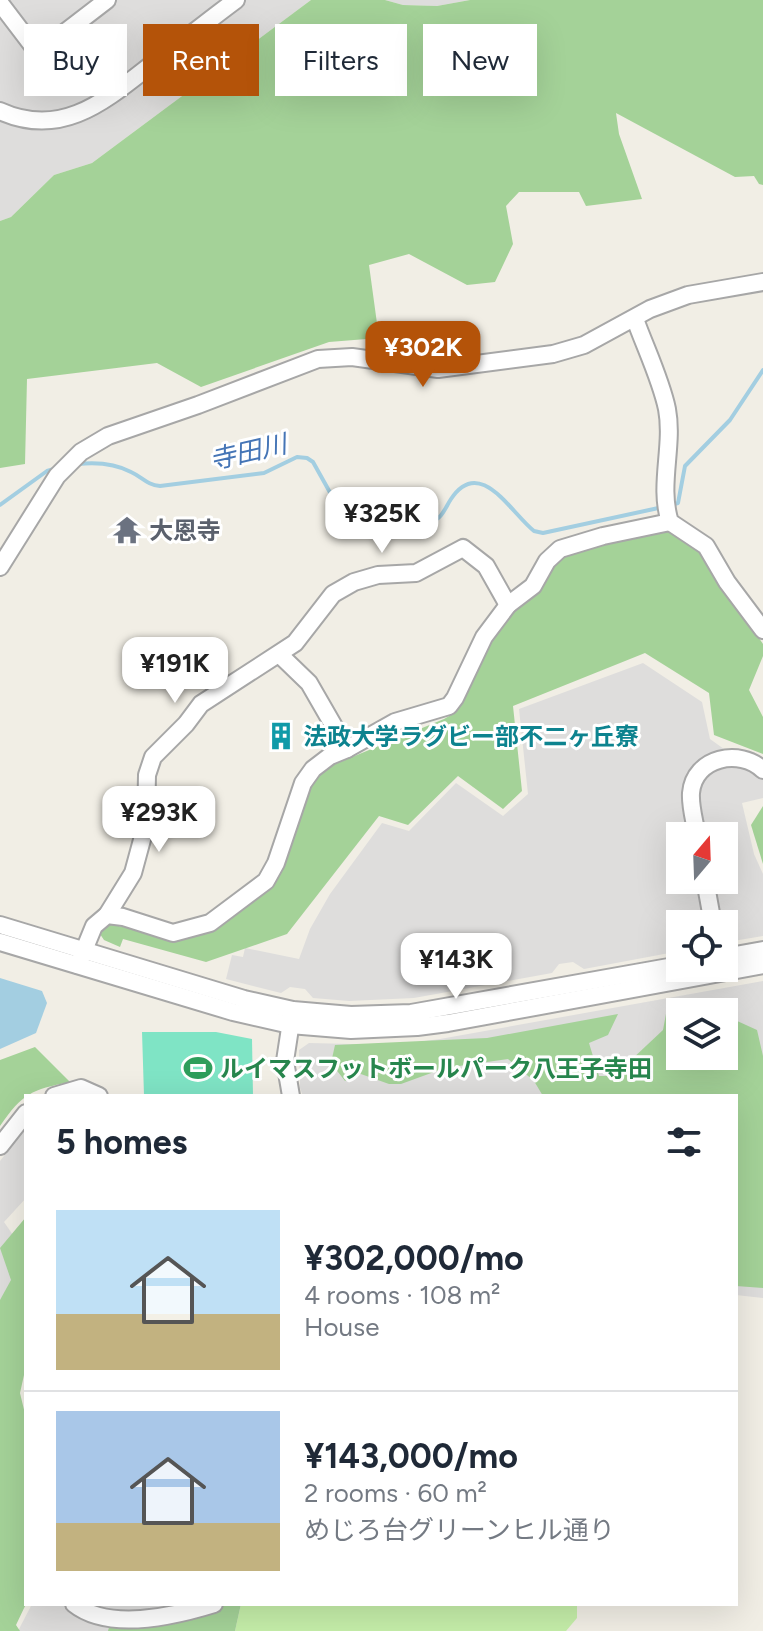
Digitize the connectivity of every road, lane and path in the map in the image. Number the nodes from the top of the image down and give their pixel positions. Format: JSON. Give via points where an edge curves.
{"nodes":[{"id":1,"x":107,"y":0,"type":"edge"},
{"id":2,"x":236,"y":0,"type":"edge"},
{"id":3,"x":0,"y":3,"type":"edge"},
{"id":4,"x":0,"y":111,"type":"edge"},
{"id":5,"x":763,"y":282,"type":"edge"},
{"id":6,"x":635,"y":319,"type":"junction"},
{"id":7,"x":668,"y":518,"type":"junction"},
{"id":8,"x":0,"y":567,"type":"edge"},
{"id":9,"x":508,"y":605,"type":"junction"},
{"id":10,"x":763,"y":630,"type":"edge"},
{"id":11,"x":279,"y":654,"type":"junction"},
{"id":12,"x":347,"y":749,"type":"junction"},
{"id":13,"x":763,"y":770,"type":"edge"},
{"id":14,"x":695,"y":822,"type":"edge"},
{"id":15,"x":107,"y":915,"type":"junction"},
{"id":16,"x":0,"y":925,"type":"edge"},
{"id":17,"x":0,"y":942,"type":"edge"},
{"id":18,"x":763,"y":950,"type":"edge"},
{"id":19,"x":80,"y":958,"type":"junction"},
{"id":20,"x":738,"y":960,"type":"edge"},
{"id":21,"x":763,"y":965,"type":"edge"},
{"id":22,"x":738,"y":966,"type":"edge"},
{"id":23,"x":666,"y":967,"type":"edge"},
{"id":24,"x":666,"y":977,"type":"edge"},
{"id":25,"x":292,"y":1017,"type":"junction"},
{"id":26,"x":61,"y":1094,"type":"edge"},
{"id":27,"x":94,"y":1094,"type":"edge"},
{"id":28,"x":291,"y":1094,"type":"edge"},
{"id":29,"x":24,"y":1116,"type":"edge"},
{"id":30,"x":0,"y":1146,"type":"edge"},
{"id":31,"x":76,"y":1606,"type":"edge"},
{"id":32,"x":208,"y":1606,"type":"edge"}],
"edges":[{"from":1,"to":3,"type":"street","via":[[38,53]]},
{"from":2,"to":4,"type":"street","via":[[95,107],[48,120]]},
{"from":5,"to":6,"type":"street","via":[[688,295]]},
{"from":6,"to":7,"type":"street","via":[[667,409]]},
{"from":6,"to":8,"type":"street","via":[[553,354],[457,368],[352,357],[318,359],[108,436],[72,459],[57,476]]},
{"from":7,"to":9,"type":"street","via":[[560,549],[533,586]]},
{"from":7,"to":10,"type":"street","via":[[706,546]]},
{"from":9,"to":11,"type":"street","via":[[486,566],[463,548],[416,573],[378,575],[333,594],[295,643]]},
{"from":9,"to":12,"type":"street","via":[[484,637],[449,706],[395,722]]},
{"from":11,"to":12,"type":"street","via":[[314,690]]},
{"from":11,"to":15,"type":"street","via":[[201,704],[153,757],[147,775],[146,825],[133,873]]},
{"from":12,"to":15,"type":"street","via":[[313,769],[303,783],[266,881],[210,923],[173,933]]},
{"from":13,"to":14,"type":"street","via":[[749,760],[728,757],[700,771],[691,793]]},
{"from":15,"to":19,"type":"street","via":[[94,926]]},
{"from":16,"to":19,"type":"street"},
{"from":17,"to":19,"type":"street"},
{"from":18,"to":20,"type":"street"},
{"from":19,"to":25,"type":"street","via":[[233,1012]]},
{"from":21,"to":22,"type":"street"},
{"from":23,"to":25,"type":"street","via":[[411,1013]]},
{"from":24,"to":25,"type":"street","via":[[417,1027],[351,1030]]},
{"from":25,"to":28,"type":"street","via":[[285,1061]]},
{"from":26,"to":27,"type":"street","via":[[81,1088]]},
{"from":29,"to":30,"type":"street"},
{"from":31,"to":32,"type":"street","via":[[94,1621],[137,1628]]}]}
